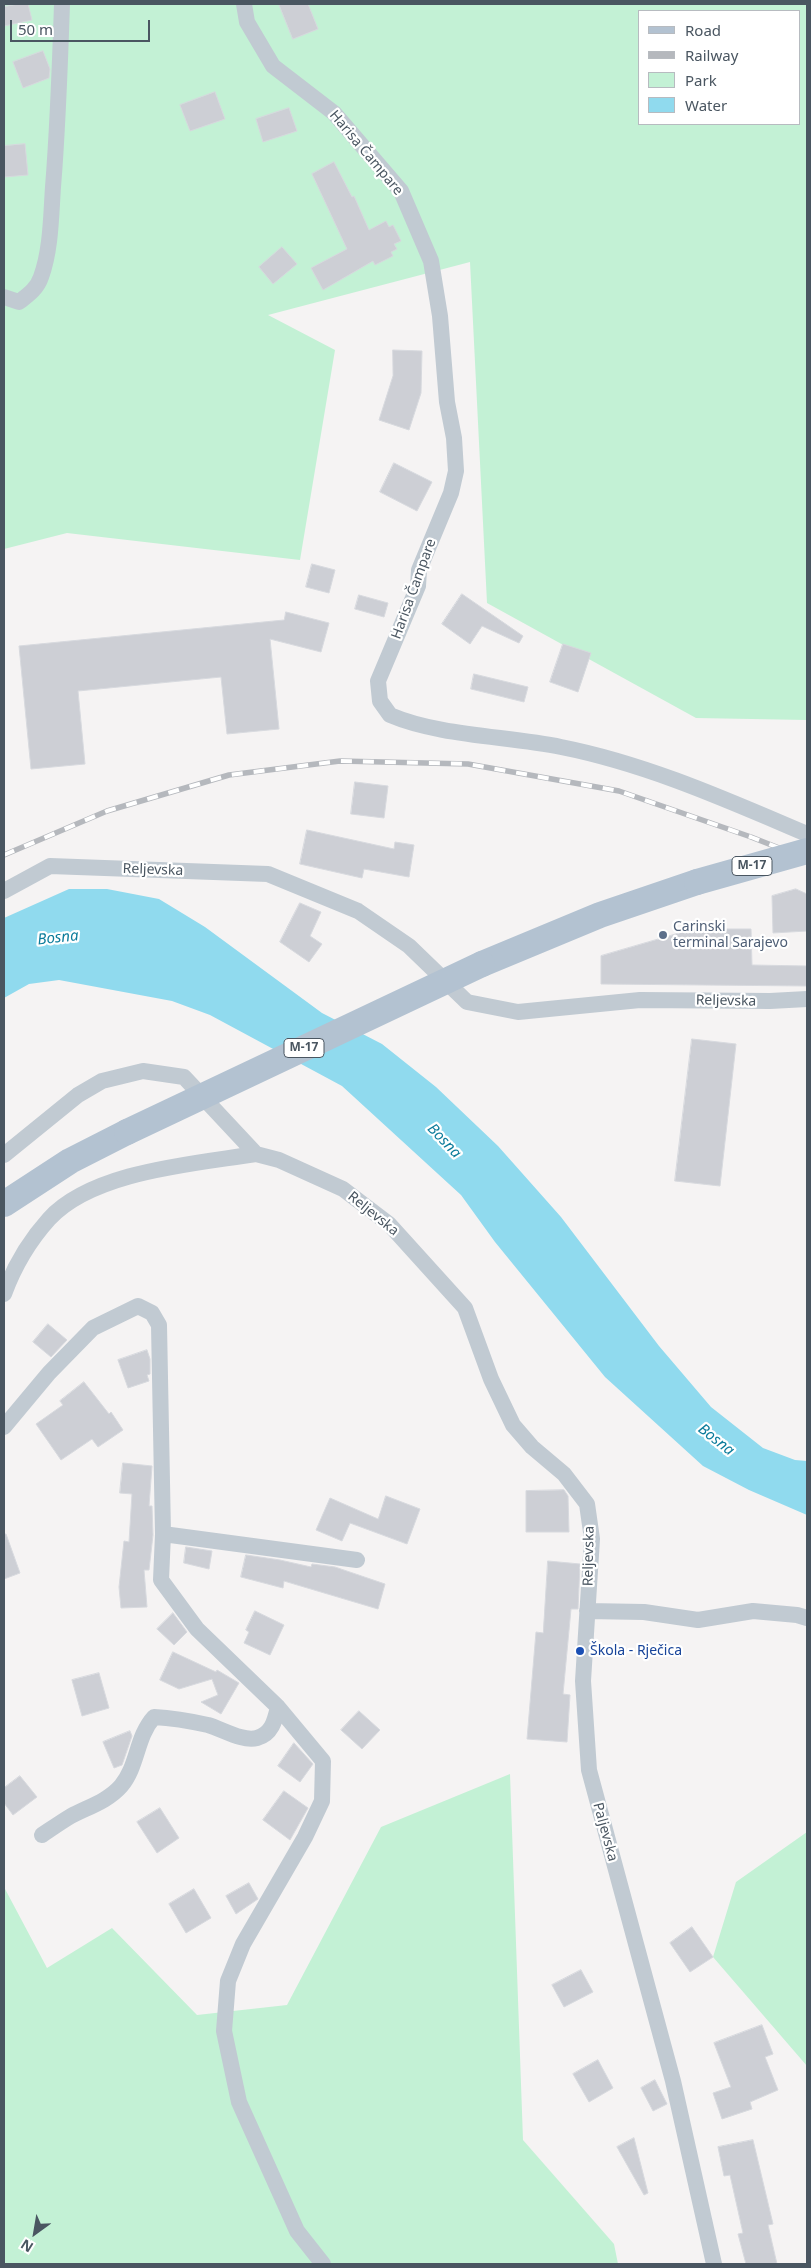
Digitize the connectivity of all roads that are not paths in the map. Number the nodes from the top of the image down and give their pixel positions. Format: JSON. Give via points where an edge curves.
{"nodes":[{"id":1,"x":62,"y":4,"type":"edge"},
{"id":2,"x":244,"y":4,"type":"edge"},
{"id":3,"x":4,"y":298,"type":"edge"},
{"id":4,"x":807,"y":834,"type":"edge"},
{"id":5,"x":807,"y":851,"type":"edge"},
{"id":6,"x":4,"y":891,"type":"edge"},
{"id":7,"x":807,"y":999,"type":"edge"},
{"id":8,"x":256,"y":1154,"type":"junction"},
{"id":9,"x":4,"y":1155,"type":"edge"},
{"id":10,"x":4,"y":1204,"type":"edge"},
{"id":11,"x":4,"y":1294,"type":"edge"},
{"id":12,"x":4,"y":1427,"type":"edge"},
{"id":13,"x":163,"y":1534,"type":"junction"},
{"id":14,"x":356,"y":1560,"type":"dead end"},
{"id":15,"x":587,"y":1611,"type":"junction"},
{"id":16,"x":807,"y":1618,"type":"edge"},
{"id":17,"x":278,"y":1708,"type":"junction"},
{"id":18,"x":42,"y":1835,"type":"dead end"},
{"id":19,"x":323,"y":2264,"type":"edge"},
{"id":20,"x":714,"y":2264,"type":"edge"}],
"edges":[{"from":1,"to":3,"type":"street","via":[[52,211],[41,278],[34,290],[19,302]]},
{"from":2,"to":4,"type":"street","name":"Harisa Čampare","via":[[247,22],[273,66],[334,113],[401,191],[431,261],[456,470],[451,492],[419,570],[418,586],[378,681],[380,701],[390,715],[435,728],[562,747],[660,774]]},
{"from":5,"to":10,"type":"main road","number":"M-17","bridge":true,"via":[[697,882],[600,915],[482,964],[126,1132],[70,1162]]},
{"from":6,"to":7,"type":"street","name":"Reljevska","via":[[50,866],[268,874],[358,911],[409,946],[467,1002],[518,1012],[640,1000]]},
{"from":8,"to":9,"type":"street","via":[[184,1077],[143,1071],[102,1081],[78,1095]]},
{"from":8,"to":11,"type":"street","via":[[132,1174],[84,1193],[50,1218],[26,1250]]},
{"from":8,"to":15,"type":"street","name":"Reljevska","via":[[279,1160],[343,1190],[389,1224],[465,1308],[491,1379],[513,1425],[532,1447],[564,1474],[587,1504],[592,1539]]},
{"from":12,"to":13,"type":"street","via":[[49,1373],[93,1328],[138,1306],[152,1313],[159,1325]]},
{"from":13,"to":14,"type":"street"},
{"from":13,"to":17,"type":"street","via":[[161,1580],[196,1629]]},
{"from":15,"to":16,"type":"street","via":[[644,1612],[698,1620],[753,1611]]},
{"from":15,"to":20,"type":"street","name":"Paljevska","via":[[583,1681],[589,1770],[673,2080]]},
{"from":17,"to":18,"type":"street","via":[[274,1723],[266,1734],[256,1739],[208,1725],[154,1717],[146,1725],[132,1767],[121,1786],[106,1800]]},
{"from":17,"to":19,"type":"street","via":[[323,1761],[322,1800],[243,1944],[228,1981],[224,2031],[239,2102],[298,2231]]}]}
